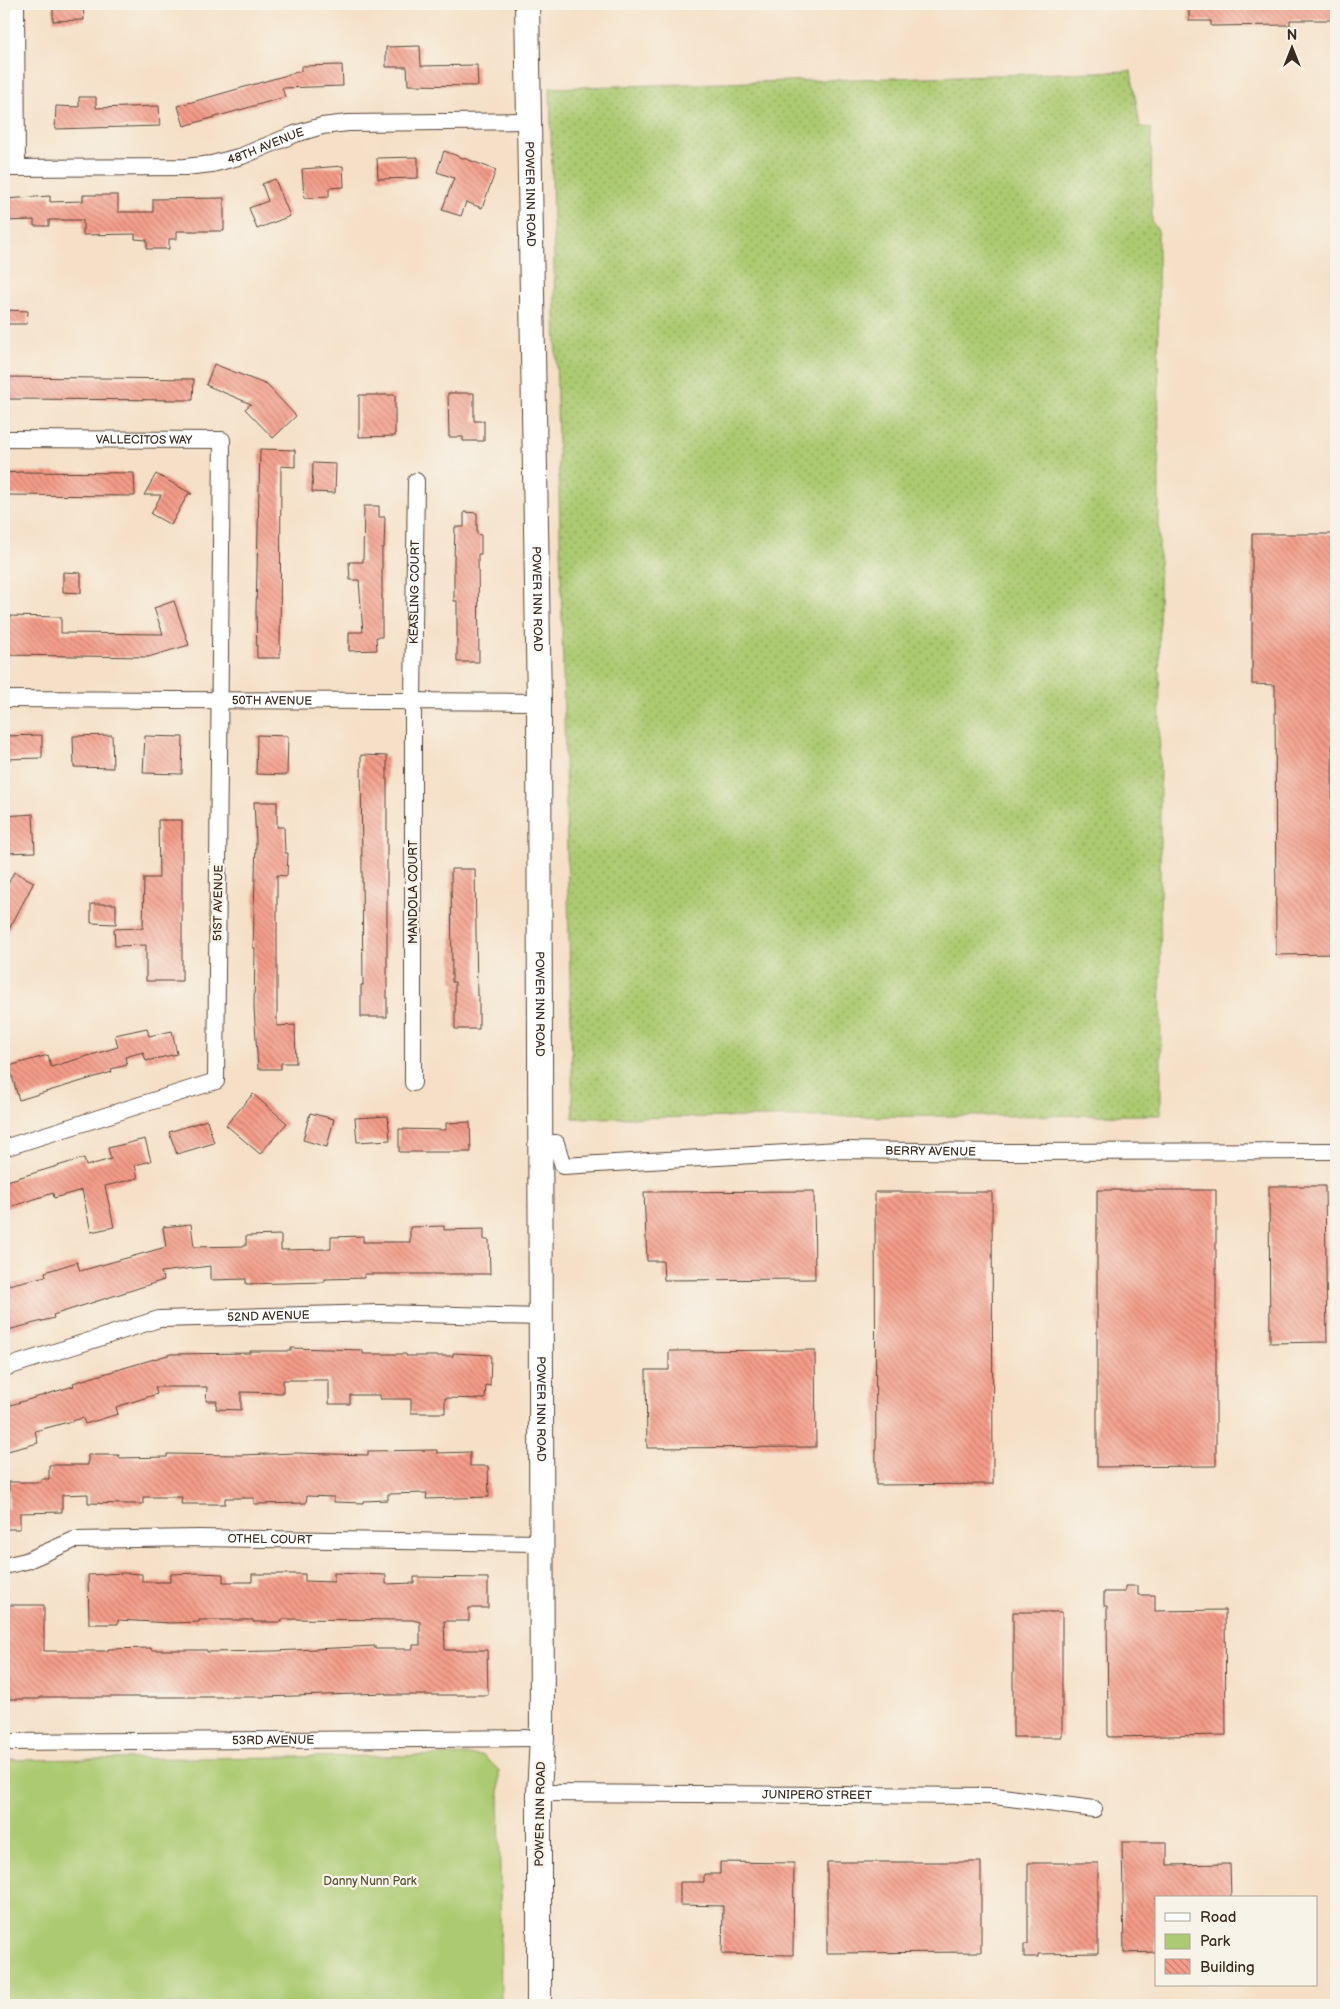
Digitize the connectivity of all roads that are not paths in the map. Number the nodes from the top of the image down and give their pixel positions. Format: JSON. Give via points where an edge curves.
{"nodes":[{"id":1,"x":16,"y":4,"type":"edge"},
{"id":2,"x":527,"y":4,"type":"edge"},
{"id":3,"x":528,"y":121,"type":"junction"},
{"id":4,"x":10,"y":168,"type":"edge"},
{"id":5,"x":4,"y":439,"type":"edge"},
{"id":6,"x":416,"y":481,"type":"dead end"},
{"id":7,"x":221,"y":502,"type":"joint"},
{"id":8,"x":4,"y":699,"type":"edge"},
{"id":9,"x":220,"y":700,"type":"junction"},
{"id":10,"x":413,"y":701,"type":"junction"},
{"id":11,"x":539,"y":702,"type":"junction"},
{"id":12,"x":413,"y":1083,"type":"dead end"},
{"id":13,"x":540,"y":1144,"type":"junction"},
{"id":14,"x":4,"y":1148,"type":"edge"},
{"id":15,"x":1336,"y":1150,"type":"edge"},
{"id":16,"x":541,"y":1317,"type":"junction"},
{"id":17,"x":4,"y":1368,"type":"edge"},
{"id":18,"x":541,"y":1543,"type":"junction"},
{"id":19,"x":4,"y":1566,"type":"edge"},
{"id":20,"x":542,"y":1738,"type":"junction"},
{"id":21,"x":4,"y":1742,"type":"edge"},
{"id":22,"x":539,"y":1793,"type":"junction"},
{"id":23,"x":1094,"y":1809,"type":"dead end"},
{"id":24,"x":539,"y":2005,"type":"edge"}],
"edges":[{"from":1,"to":4,"type":"street"},
{"from":2,"to":3,"type":"main road","name":"POWER INN ROAD"},
{"from":3,"to":4,"type":"street","name":"48TH AVENUE","via":[[322,126],[242,156],[185,167]]},
{"from":3,"to":11,"type":"main road","name":"POWER INN ROAD"},
{"from":5,"to":7,"type":"street","name":"VALLECITOS WAY","via":[[222,440]]},
{"from":6,"to":10,"type":"street","name":"KEASLING COURT"},
{"from":7,"to":9,"type":"street","name":"51ST AVENUE"},
{"from":8,"to":9,"type":"street","name":"50TH AVENUE"},
{"from":9,"to":10,"type":"street","name":"50TH AVENUE"},
{"from":9,"to":14,"type":"street","name":"51ST AVENUE","via":[[216,1082]]},
{"from":10,"to":11,"type":"street","name":"50TH AVENUE"},
{"from":10,"to":12,"type":"street","name":"MANDOLA COURT"},
{"from":11,"to":13,"type":"main road","name":"POWER INN ROAD"},
{"from":13,"to":15,"type":"street","name":"BERRY AVENUE","via":[[556,1144],[563,1166],[839,1150]]},
{"from":13,"to":16,"type":"main road","name":"POWER INN ROAD"},
{"from":16,"to":17,"type":"street","name":"52ND AVENUE","via":[[379,1313],[159,1319]]},
{"from":16,"to":18,"type":"main road","name":"POWER INN ROAD"},
{"from":18,"to":19,"type":"street","name":"OTHEL COURT","via":[[199,1538],[74,1540],[26,1561]]},
{"from":18,"to":20,"type":"main road","name":"POWER INN ROAD"},
{"from":20,"to":21,"type":"street","name":"53RD AVENUE"},
{"from":20,"to":22,"type":"main road","name":"POWER INN ROAD"},
{"from":22,"to":23,"type":"street","name":"JUNIPERO STREET","via":[[995,1796]]},
{"from":22,"to":24,"type":"main road","name":"POWER INN ROAD"}]}
